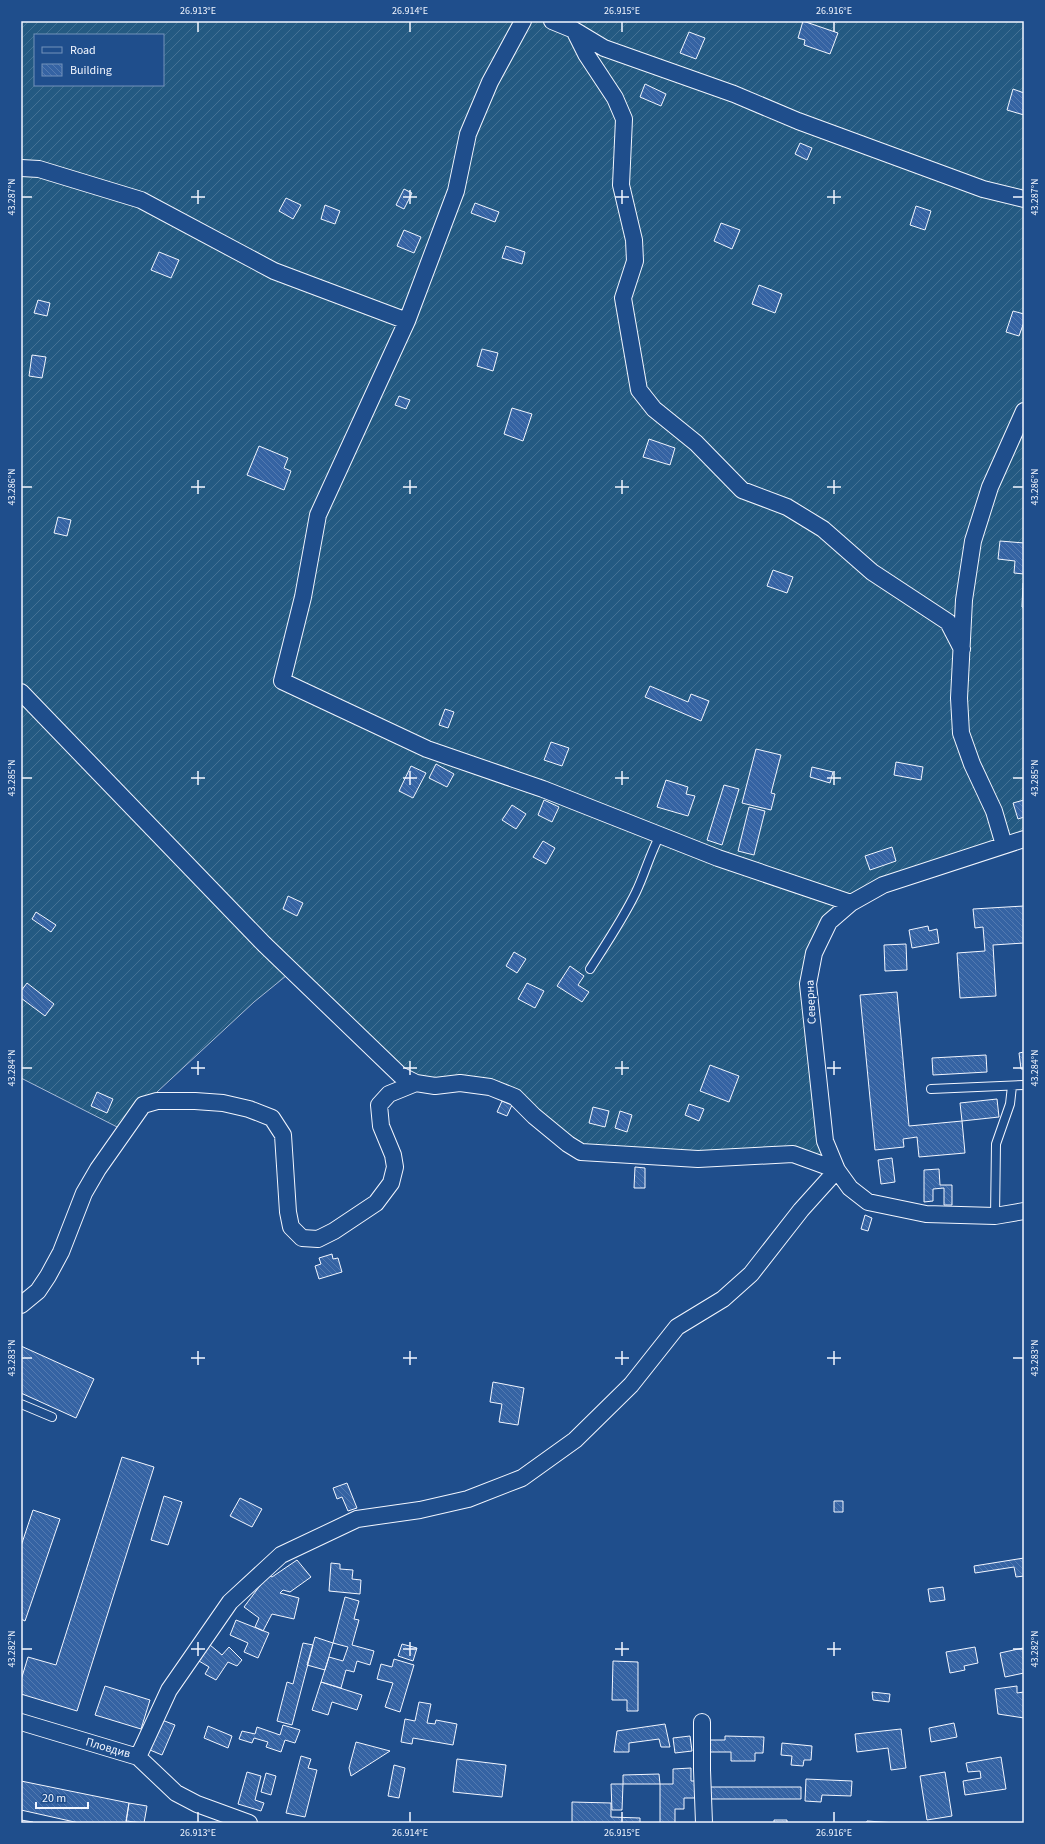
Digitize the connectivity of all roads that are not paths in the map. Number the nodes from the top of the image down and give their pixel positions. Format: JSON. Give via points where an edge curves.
{"nodes":[{"id":1,"x":523,"y":21,"type":"edge"},
{"id":2,"x":552,"y":21,"type":"edge"},
{"id":3,"x":574,"y":30,"type":"junction"},
{"id":4,"x":21,"y":168,"type":"edge"},
{"id":5,"x":1024,"y":199,"type":"edge"},
{"id":6,"x":407,"y":321,"type":"junction"},
{"id":7,"x":1024,"y":411,"type":"edge"},
{"id":8,"x":962,"y":649,"type":"junction"},
{"id":9,"x":21,"y":692,"type":"edge"},
{"id":10,"x":660,"y":835,"type":"junction"},
{"id":11,"x":1024,"y":839,"type":"edge"},
{"id":12,"x":1004,"y":845,"type":"junction"},
{"id":13,"x":852,"y":903,"type":"junction"},
{"id":14,"x":590,"y":969,"type":"dead end"},
{"id":15,"x":416,"y":1083,"type":"junction"},
{"id":16,"x":1024,"y":1085,"type":"edge"},
{"id":17,"x":1012,"y":1086,"type":"junction"},
{"id":18,"x":932,"y":1089,"type":"dead end"},
{"id":19,"x":838,"y":1170,"type":"junction"},
{"id":20,"x":1024,"y":1211,"type":"edge"},
{"id":21,"x":995,"y":1216,"type":"junction"},
{"id":22,"x":21,"y":1304,"type":"edge"},
{"id":23,"x":21,"y":1404,"type":"edge"},
{"id":24,"x":52,"y":1417,"type":"dead end"},
{"id":25,"x":21,"y":1722,"type":"edge"},
{"id":26,"x":702,"y":1722,"type":"dead end"},
{"id":27,"x":138,"y":1757,"type":"junction"},
{"id":28,"x":249,"y":1823,"type":"edge"},
{"id":29,"x":704,"y":1823,"type":"edge"}],
"edges":[{"from":1,"to":6,"type":"street","via":[[490,82],[468,134],[456,190]]},
{"from":2,"to":3,"type":"street"},
{"from":3,"to":5,"type":"street","via":[[604,48],[734,94],[984,189]]},
{"from":3,"to":8,"type":"street","via":[[586,54],[615,98],[624,119],[621,185],[634,240],[635,260],[622,298],[639,390],[654,409],[696,443],[742,490],[787,507],[823,529],[872,572],[948,622]]},
{"from":4,"to":6,"type":"street","via":[[39,169],[141,200],[274,271]]},
{"from":6,"to":10,"type":"street","via":[[318,515],[303,597],[282,680],[428,749],[543,789]]},
{"from":7,"to":8,"type":"street","via":[[990,487],[973,541],[964,600]]},
{"from":8,"to":12,"type":"street","via":[[959,698],[961,733],[994,811]]},
{"from":9,"to":15,"type":"street","via":[[264,944],[400,1075]]},
{"from":10,"to":13,"type":"street","via":[[718,858]]},
{"from":10,"to":14,"type":"lane","via":[[636,891]]},
{"from":11,"to":12,"type":"street","name":"Северна"},
{"from":12,"to":13,"type":"street","name":"Северна","via":[[883,885]]},
{"from":13,"to":19,"type":"street","name":"Северна","via":[[828,922],[814,953],[808,984],[825,1141]]},
{"from":15,"to":19,"type":"street","via":[[435,1086],[460,1082],[490,1087],[515,1097],[551,1130],[581,1152],[698,1159],[793,1154]]},
{"from":15,"to":22,"type":"street","via":[[389,1094],[379,1106],[381,1126],[395,1167],[391,1183],[376,1202],[318,1239],[302,1238],[292,1227],[288,1212],[283,1134],[272,1118],[223,1103],[156,1101],[143,1106],[98,1168],[84,1193],[61,1252],[48,1276],[38,1291]]},
{"from":16,"to":17,"type":"lane"},
{"from":17,"to":18,"type":"lane"},
{"from":17,"to":21,"type":"lane","via":[[1010,1104],[996,1144]]},
{"from":19,"to":21,"type":"street","name":"Северна","via":[[850,1188],[868,1202],[926,1214]]},
{"from":19,"to":27,"type":"street","via":[[801,1210],[751,1274],[723,1299],[677,1327],[631,1385],[575,1440],[522,1478],[468,1499],[420,1510],[357,1519],[281,1555],[230,1602],[169,1690]]},
{"from":20,"to":21,"type":"street","name":"Северна"},
{"from":23,"to":24,"type":"lane"},
{"from":25,"to":27,"type":"street","name":"Пловдив"},
{"from":26,"to":29,"type":"street"},
{"from":27,"to":28,"type":"street","name":"Пловдив","via":[[176,1793],[197,1804]]}]}
